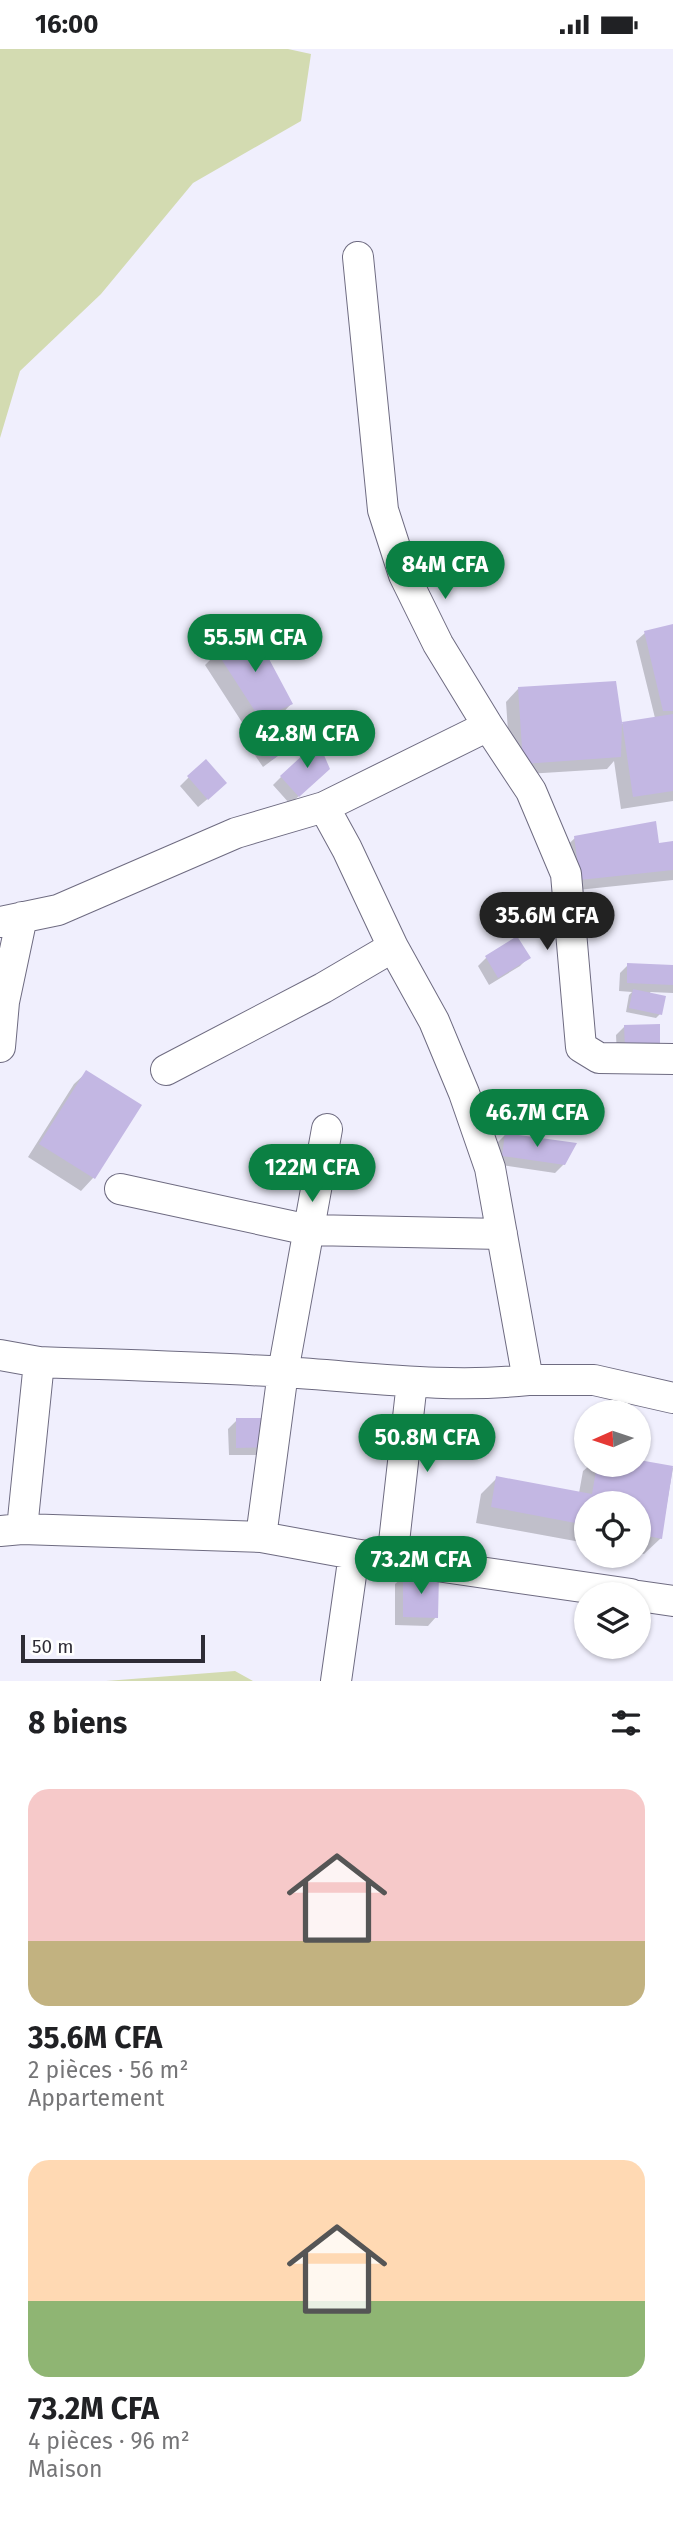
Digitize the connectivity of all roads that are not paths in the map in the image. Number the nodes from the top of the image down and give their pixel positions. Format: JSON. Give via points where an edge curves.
{"nodes":[{"id":1,"x":358,"y":257,"type":"dead end"},
{"id":2,"x":488,"y":726,"type":"junction"},
{"id":3,"x":324,"y":807,"type":"junction"},
{"id":4,"x":11,"y":920,"type":"edge"},
{"id":5,"x":393,"y":947,"type":"junction"},
{"id":6,"x":0,"y":1047,"type":"edge"},
{"id":7,"x":673,"y":1059,"type":"edge"},
{"id":8,"x":166,"y":1070,"type":"dead end"},
{"id":9,"x":327,"y":1129,"type":"dead end"},
{"id":10,"x":120,"y":1189,"type":"dead end"},
{"id":11,"x":309,"y":1230,"type":"junction"},
{"id":12,"x":502,"y":1234,"type":"junction"},
{"id":13,"x":0,"y":1355,"type":"edge"},
{"id":14,"x":39,"y":1362,"type":"junction"},
{"id":15,"x":283,"y":1372,"type":"junction"},
{"id":16,"x":528,"y":1380,"type":"junction"},
{"id":17,"x":412,"y":1382,"type":"junction"},
{"id":18,"x":673,"y":1398,"type":"edge"},
{"id":19,"x":11,"y":1530,"type":"edge"},
{"id":20,"x":261,"y":1537,"type":"junction"},
{"id":21,"x":354,"y":1554,"type":"junction"},
{"id":22,"x":392,"y":1560,"type":"junction"},
{"id":23,"x":574,"y":1586,"type":"edge"},
{"id":24,"x":651,"y":1597,"type":"edge"},
{"id":25,"x":673,"y":1601,"type":"edge"},
{"id":26,"x":336,"y":1681,"type":"edge"}],
"edges":[{"from":1,"to":2,"type":"street","via":[[383,510],[404,575],[438,644]]},
{"from":2,"to":3,"type":"street"},
{"from":2,"to":7,"type":"street","via":[[531,791],[566,874],[581,1047],[599,1058]]},
{"from":3,"to":4,"type":"street","via":[[236,833],[58,910]]},
{"from":3,"to":5,"type":"street"},
{"from":4,"to":6,"type":"street"},
{"from":5,"to":8,"type":"street"},
{"from":5,"to":12,"type":"street","via":[[433,1021],[464,1093],[490,1168]]},
{"from":9,"to":11,"type":"street"},
{"from":10,"to":11,"type":"street"},
{"from":11,"to":12,"type":"street"},
{"from":11,"to":15,"type":"street"},
{"from":12,"to":16,"type":"street"},
{"from":13,"to":14,"type":"street"},
{"from":14,"to":15,"type":"street"},
{"from":14,"to":19,"type":"street"},
{"from":15,"to":17,"type":"street"},
{"from":15,"to":20,"type":"street"},
{"from":16,"to":17,"type":"street"},
{"from":16,"to":18,"type":"street","via":[[594,1380]]},
{"from":17,"to":22,"type":"street"},
{"from":19,"to":20,"type":"street"},
{"from":20,"to":21,"type":"street"},
{"from":21,"to":22,"type":"street"},
{"from":21,"to":26,"type":"street"},
{"from":22,"to":23,"type":"street"},
{"from":24,"to":25,"type":"street"}]}
